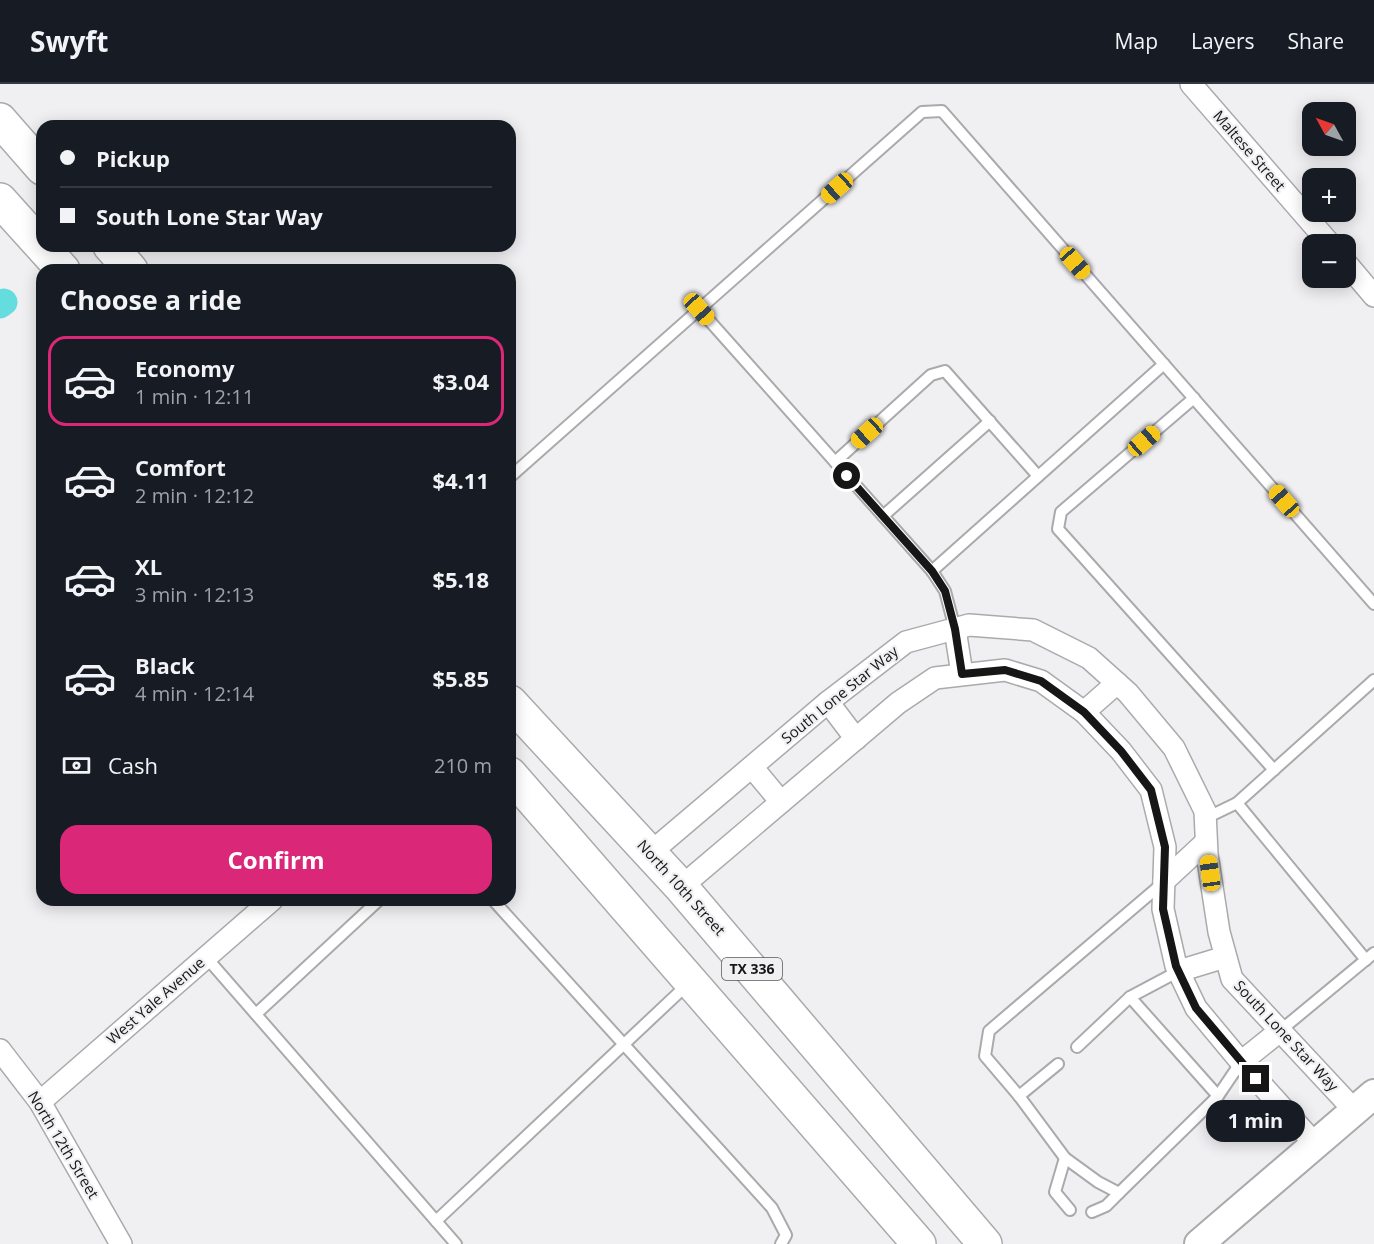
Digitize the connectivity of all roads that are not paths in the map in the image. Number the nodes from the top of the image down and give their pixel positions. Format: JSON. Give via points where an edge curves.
{"nodes":[{"id":1,"x":1191,"y":84,"type":"edge"},
{"id":2,"x":0,"y":120,"type":"edge"},
{"id":3,"x":36,"y":161,"type":"edge"},
{"id":4,"x":0,"y":200,"type":"edge"},
{"id":5,"x":1321,"y":234,"type":"edge"},
{"id":6,"x":36,"y":240,"type":"edge"},
{"id":7,"x":47,"y":252,"type":"edge"},
{"id":8,"x":115,"y":252,"type":"edge"},
{"id":9,"x":58,"y":264,"type":"edge"},
{"id":10,"x":126,"y":264,"type":"edge"},
{"id":11,"x":1356,"y":275,"type":"edge"},
{"id":12,"x":1374,"y":296,"type":"edge"},
{"id":13,"x":699,"y":309,"type":"junction"},
{"id":14,"x":1164,"y":364,"type":"junction"},
{"id":15,"x":1194,"y":398,"type":"junction"},
{"id":16,"x":990,"y":421,"type":"junction"},
{"id":17,"x":835,"y":462,"type":"junction"},
{"id":18,"x":516,"y":472,"type":"edge"},
{"id":19,"x":1038,"y":476,"type":"junction"},
{"id":20,"x":883,"y":516,"type":"junction"},
{"id":21,"x":932,"y":571,"type":"junction"},
{"id":22,"x":1374,"y":604,"type":"edge"},
{"id":23,"x":955,"y":629,"type":"junction"},
{"id":24,"x":962,"y":674,"type":"junction"},
{"id":25,"x":1374,"y":680,"type":"edge"},
{"id":26,"x":1117,"y":683,"type":"junction"},
{"id":27,"x":828,"y":702,"type":"junction"},
{"id":28,"x":516,"y":708,"type":"edge"},
{"id":29,"x":1084,"y":712,"type":"junction"},
{"id":30,"x":856,"y":738,"type":"junction"},
{"id":31,"x":752,"y":767,"type":"junction"},
{"id":32,"x":1274,"y":770,"type":"junction"},
{"id":33,"x":516,"y":781,"type":"edge"},
{"id":34,"x":781,"y":802,"type":"junction"},
{"id":35,"x":1237,"y":803,"type":"junction"},
{"id":36,"x":1206,"y":818,"type":"junction"},
{"id":37,"x":1206,"y":842,"type":"junction"},
{"id":38,"x":650,"y":853,"type":"junction"},
{"id":39,"x":1164,"y":881,"type":"junction"},
{"id":40,"x":681,"y":887,"type":"junction"},
{"id":41,"x":265,"y":906,"type":"edge"},
{"id":42,"x":373,"y":906,"type":"edge"},
{"id":43,"x":498,"y":906,"type":"edge"},
{"id":44,"x":1370,"y":956,"type":"edge"},
{"id":45,"x":207,"y":957,"type":"junction"},
{"id":46,"x":1226,"y":957,"type":"junction"},
{"id":47,"x":1179,"y":971,"type":"junction"},
{"id":48,"x":690,"y":981,"type":"junction"},
{"id":49,"x":1130,"y":997,"type":"junction"},
{"id":50,"x":256,"y":1014,"type":"junction"},
{"id":51,"x":1281,"y":1030,"type":"junction"},
{"id":52,"x":624,"y":1045,"type":"junction"},
{"id":53,"x":1077,"y":1047,"type":"dead end"},
{"id":54,"x":0,"y":1050,"type":"edge"},
{"id":55,"x":1241,"y":1062,"type":"junction"},
{"id":56,"x":1058,"y":1064,"type":"dead end"},
{"id":57,"x":1019,"y":1096,"type":"junction"},
{"id":58,"x":1218,"y":1096,"type":"junction"},
{"id":59,"x":40,"y":1102,"type":"junction"},
{"id":60,"x":1364,"y":1102,"type":"edge"},
{"id":61,"x":1316,"y":1144,"type":"junction"},
{"id":62,"x":1065,"y":1158,"type":"junction"},
{"id":63,"x":1119,"y":1193,"type":"junction"},
{"id":64,"x":1070,"y":1210,"type":"dead end"},
{"id":65,"x":1092,"y":1212,"type":"dead end"},
{"id":66,"x":436,"y":1221,"type":"junction"},
{"id":67,"x":121,"y":1244,"type":"edge"},
{"id":68,"x":456,"y":1244,"type":"edge"},
{"id":69,"x":781,"y":1244,"type":"edge"},
{"id":70,"x":919,"y":1244,"type":"edge"},
{"id":71,"x":985,"y":1244,"type":"edge"},
{"id":72,"x":1199,"y":1244,"type":"edge"}],
"edges":[{"from":1,"to":5,"type":"street","name":"Maltese Street"},
{"from":2,"to":3,"type":"main road"},
{"from":4,"to":6,"type":"main road"},
{"from":7,"to":9,"type":"main road"},
{"from":8,"to":10,"type":"main road"},
{"from":11,"to":12,"type":"street"},
{"from":13,"to":14,"type":"lane","via":[[922,112],[942,111]]},
{"from":13,"to":17,"type":"lane"},
{"from":13,"to":18,"type":"lane"},
{"from":14,"to":15,"type":"lane"},
{"from":14,"to":19,"type":"lane"},
{"from":15,"to":22,"type":"lane"},
{"from":15,"to":32,"type":"lane","via":[[1061,512],[1058,529]]},
{"from":16,"to":17,"type":"lane","via":[[945,371],[931,375]]},
{"from":16,"to":19,"type":"lane"},
{"from":16,"to":20,"type":"lane"},
{"from":17,"to":20,"type":"lane"},
{"from":19,"to":21,"type":"lane"},
{"from":20,"to":21,"type":"lane"},
{"from":21,"to":23,"type":"lane","via":[[945,591]]},
{"from":23,"to":24,"type":"street"},
{"from":23,"to":26,"type":"street","name":"South Lone Star Way","via":[[969,625],[1033,630],[1089,658]]},
{"from":23,"to":27,"type":"street","name":"South Lone Star Way","via":[[906,642]]},
{"from":24,"to":29,"type":"street","via":[[1005,670],[1041,681]]},
{"from":24,"to":30,"type":"street","via":[[935,678]]},
{"from":25,"to":32,"type":"lane"},
{"from":26,"to":29,"type":"street"},
{"from":26,"to":36,"type":"street","name":"South Lone Star Way","via":[[1174,748]]},
{"from":27,"to":30,"type":"street"},
{"from":27,"to":31,"type":"street","name":"South Lone Star Way"},
{"from":28,"to":38,"type":"main road","name":"North 10th Street","number":"TX 336"},
{"from":29,"to":39,"type":"street","via":[[1151,790],[1165,847]]},
{"from":30,"to":34,"type":"street"},
{"from":31,"to":34,"type":"street"},
{"from":31,"to":38,"type":"street","name":"South Lone Star Way"},
{"from":32,"to":35,"type":"lane"},
{"from":33,"to":48,"type":"main road"},
{"from":34,"to":40,"type":"street"},
{"from":35,"to":36,"type":"lane"},
{"from":35,"to":44,"type":"lane"},
{"from":36,"to":37,"type":"street","name":"South Lone Star Way"},
{"from":37,"to":39,"type":"street"},
{"from":37,"to":46,"type":"street","name":"South Lone Star Way"},
{"from":38,"to":40,"type":"main road","name":"North 10th Street","number":"TX 336"},
{"from":39,"to":47,"type":"street","via":[[1163,909]]},
{"from":39,"to":57,"type":"lane","via":[[989,1031],[985,1056]]},
{"from":40,"to":71,"type":"main road","name":"North 10th Street","number":"TX 336"},
{"from":41,"to":45,"type":"street","name":"West Yale Avenue"},
{"from":42,"to":50,"type":"lane"},
{"from":43,"to":52,"type":"lane"},
{"from":44,"to":51,"type":"lane"},
{"from":45,"to":50,"type":"lane"},
{"from":45,"to":59,"type":"street","name":"West Yale Avenue"},
{"from":46,"to":47,"type":"street"},
{"from":46,"to":51,"type":"street","name":"South Lone Star Way","via":[[1232,979]]},
{"from":47,"to":49,"type":"lane"},
{"from":47,"to":55,"type":"street","via":[[1196,1008]]},
{"from":48,"to":52,"type":"lane"},
{"from":48,"to":70,"type":"main road"},
{"from":49,"to":53,"type":"lane"},
{"from":49,"to":58,"type":"lane"},
{"from":50,"to":66,"type":"lane"},
{"from":51,"to":55,"type":"street"},
{"from":51,"to":60,"type":"street","name":"South Lone Star Way"},
{"from":52,"to":66,"type":"lane"},
{"from":52,"to":69,"type":"lane","via":[[772,1208],[786,1235]]},
{"from":54,"to":59,"type":"street","name":"North 12th Street"},
{"from":55,"to":58,"type":"lane"},
{"from":55,"to":61,"type":"street"},
{"from":56,"to":57,"type":"lane"},
{"from":57,"to":62,"type":"lane"},
{"from":58,"to":63,"type":"lane"},
{"from":59,"to":67,"type":"street","name":"North 12th Street"},
{"from":60,"to":61,"type":"main road"},
{"from":61,"to":72,"type":"main road"},
{"from":62,"to":63,"type":"lane"},
{"from":62,"to":64,"type":"lane","via":[[1054,1192]]},
{"from":63,"to":65,"type":"lane","via":[[1106,1206]]},
{"from":66,"to":68,"type":"lane"}]}
